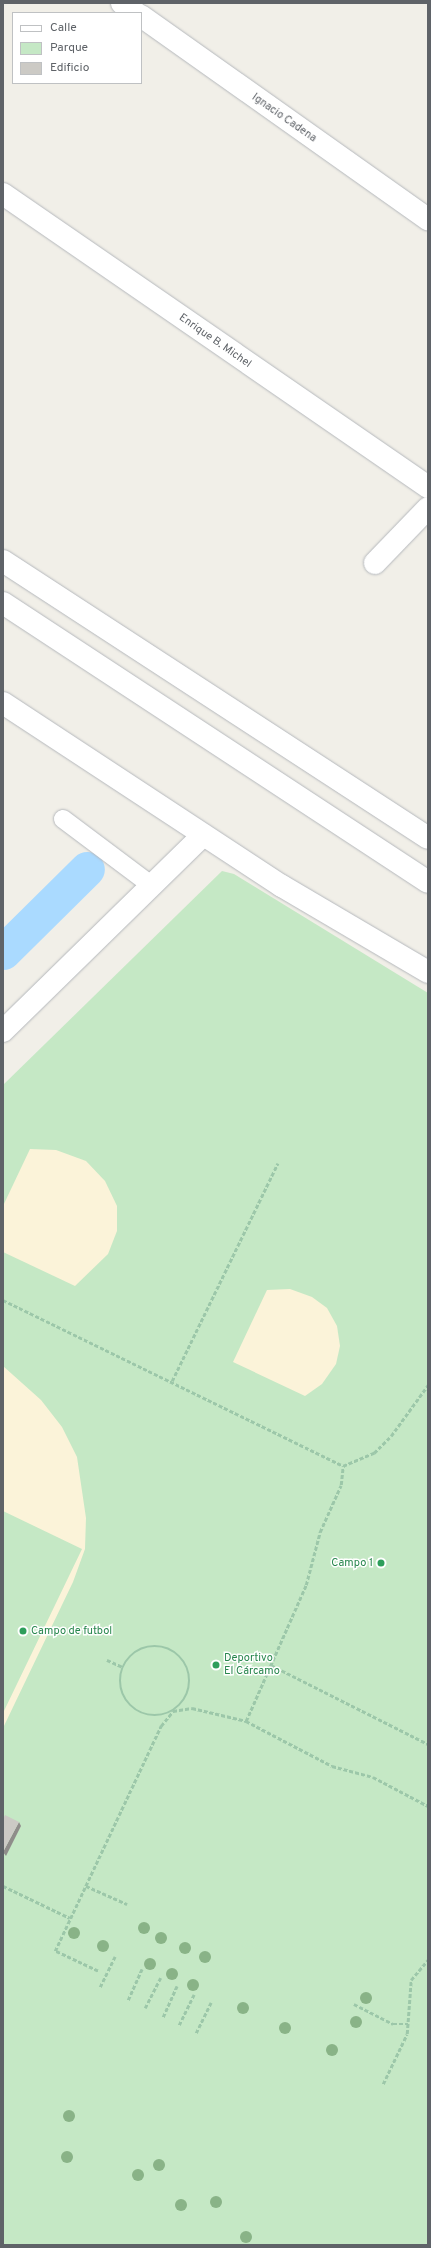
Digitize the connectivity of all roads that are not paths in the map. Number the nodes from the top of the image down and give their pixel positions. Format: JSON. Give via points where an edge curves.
{"nodes":[{"id":1,"x":122,"y":3,"type":"edge"},
{"id":2,"x":135,"y":12,"type":"edge"},
{"id":3,"x":142,"y":17,"type":"edge"},
{"id":4,"x":3,"y":194,"type":"edge"},
{"id":5,"x":428,"y":219,"type":"edge"},
{"id":6,"x":428,"y":488,"type":"edge"},
{"id":7,"x":424,"y":518,"type":"edge"},
{"id":8,"x":3,"y":561,"type":"edge"},
{"id":9,"x":375,"y":563,"type":"dead end"},
{"id":10,"x":3,"y":603,"type":"edge"},
{"id":11,"x":3,"y":703,"type":"edge"},
{"id":12,"x":63,"y":819,"type":"dead end"},
{"id":13,"x":203,"y":835,"type":"junction"},
{"id":14,"x":428,"y":838,"type":"edge"},
{"id":15,"x":428,"y":882,"type":"edge"},
{"id":16,"x":151,"y":885,"type":"junction"},
{"id":17,"x":428,"y":972,"type":"edge"},
{"id":18,"x":3,"y":1031,"type":"edge"}],
"edges":[{"from":1,"to":2,"type":"street"},
{"from":3,"to":5,"type":"street","name":"Ignacio Cadena"},
{"from":4,"to":6,"type":"street","name":"Enrique B. Michel"},
{"from":7,"to":9,"type":"street"},
{"from":8,"to":14,"type":"street"},
{"from":10,"to":15,"type":"street"},
{"from":11,"to":13,"type":"street"},
{"from":12,"to":16,"type":"lane"},
{"from":13,"to":16,"type":"street"},
{"from":13,"to":17,"type":"street"},
{"from":16,"to":18,"type":"street"}]}
